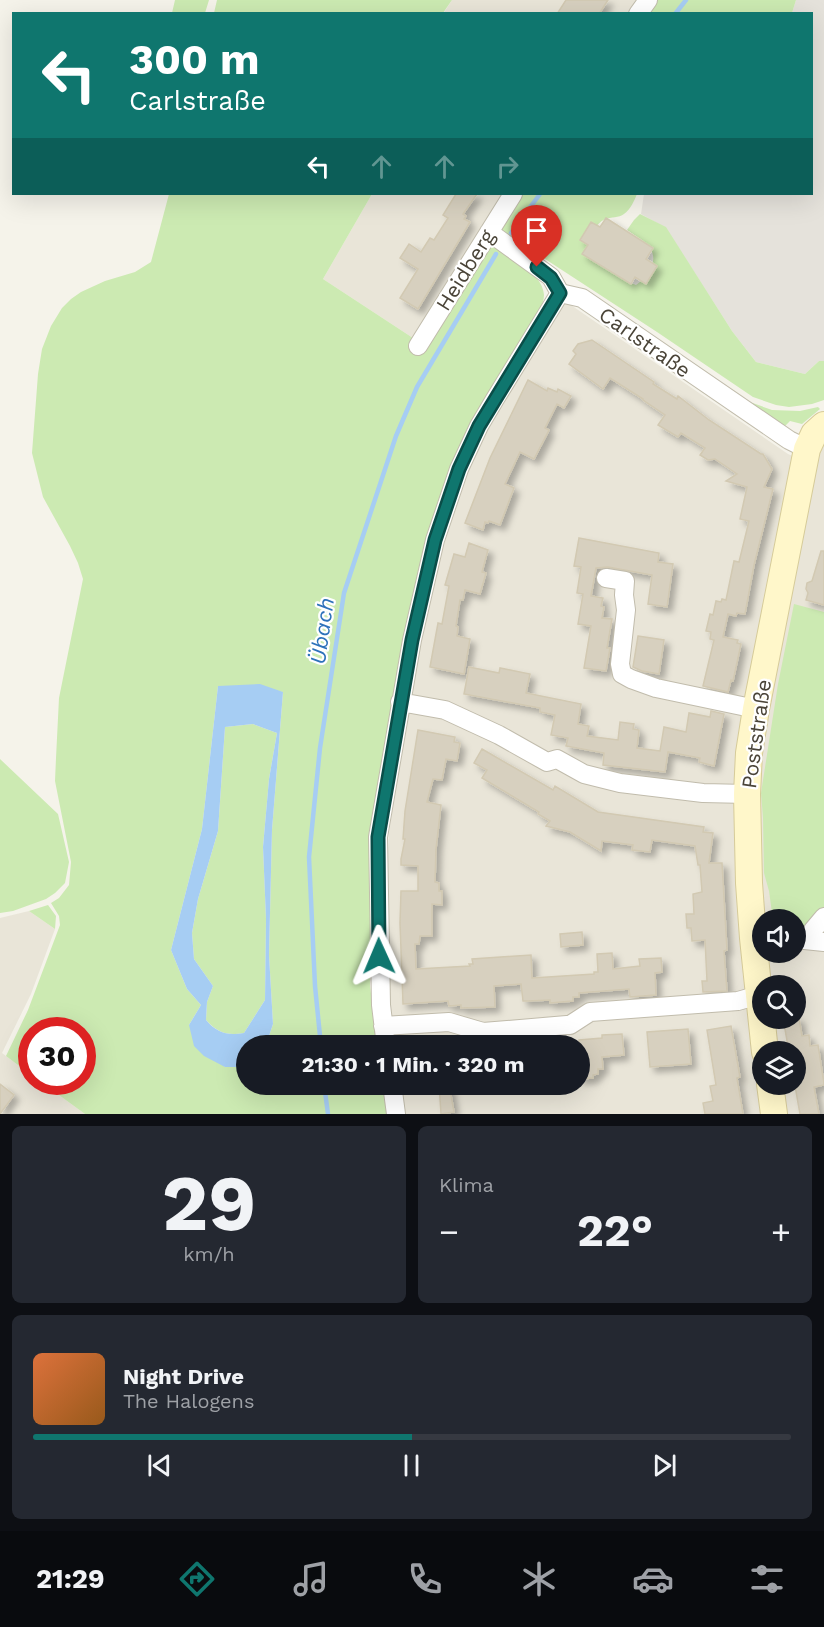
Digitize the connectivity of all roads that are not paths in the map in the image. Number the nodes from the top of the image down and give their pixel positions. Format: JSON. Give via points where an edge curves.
{"nodes":[{"id":1,"x":512,"y":195,"type":"edge"},
{"id":2,"x":489,"y":232,"type":"junction"},
{"id":3,"x":560,"y":293,"type":"junction"},
{"id":4,"x":418,"y":346,"type":"dead end"},
{"id":5,"x":824,"y":425,"type":"edge"},
{"id":6,"x":807,"y":449,"type":"junction"},
{"id":7,"x":606,"y":578,"type":"dead end"},
{"id":8,"x":400,"y":702,"type":"junction"},
{"id":9,"x":756,"y":709,"type":"junction"},
{"id":10,"x":747,"y":794,"type":"junction"},
{"id":11,"x":753,"y":909,"type":"edge"},
{"id":12,"x":824,"y":917,"type":"edge"},
{"id":13,"x":810,"y":940,"type":"edge"},
{"id":14,"x":752,"y":997,"type":"edge"},
{"id":15,"x":383,"y":1026,"type":"junction"},
{"id":16,"x":384,"y":1035,"type":"edge"},
{"id":17,"x":393,"y":1095,"type":"edge"},
{"id":18,"x":771,"y":1095,"type":"edge"},
{"id":19,"x":396,"y":1114,"type":"edge"},
{"id":20,"x":774,"y":1114,"type":"edge"}],
"edges":[{"from":1,"to":2,"type":"street","name":"Heidberg"},
{"from":2,"to":3,"type":"street","via":[[551,278]]},
{"from":2,"to":4,"type":"street","name":"Heidberg"},
{"from":3,"to":6,"type":"street","name":"Carlstraße","via":[[582,298]]},
{"from":3,"to":8,"type":"street","via":[[479,426],[459,469],[435,540]]},
{"from":5,"to":6,"type":"main road","name":"Poststraße"},
{"from":6,"to":9,"type":"main road","name":"Poststraße"},
{"from":7,"to":9,"type":"street","via":[[625,581],[622,674],[656,688]]},
{"from":8,"to":10,"type":"street","via":[[445,710],[547,762],[556,759],[584,774],[656,788]]},
{"from":8,"to":15,"type":"street","via":[[378,837]]},
{"from":9,"to":10,"type":"main road","name":"Poststraße"},
{"from":10,"to":11,"type":"main road","name":"Poststraße"},
{"from":12,"to":13,"type":"street"},
{"from":14,"to":15,"type":"street","via":[[591,1011],[570,1025],[483,1032],[449,1022]]},
{"from":15,"to":16,"type":"street"},
{"from":17,"to":19,"type":"street"},
{"from":18,"to":20,"type":"main road"}]}
